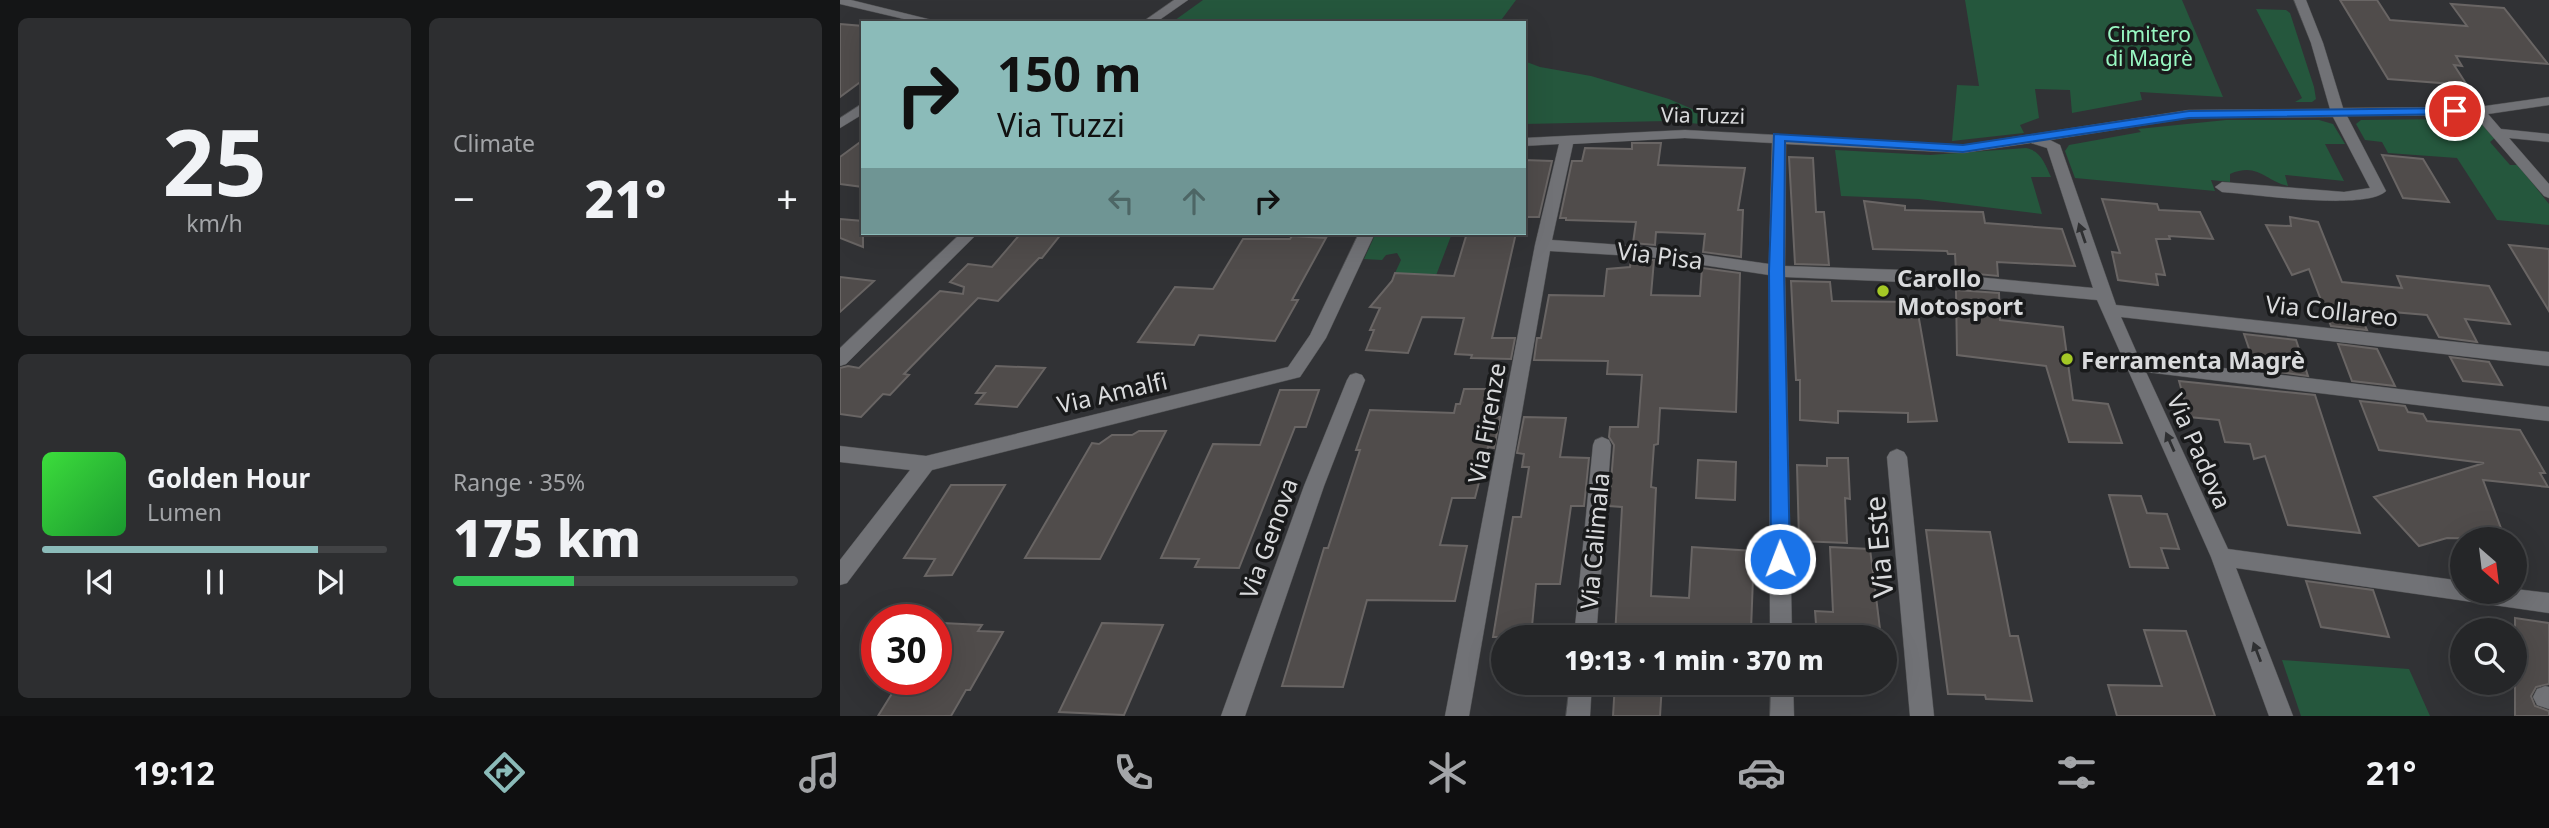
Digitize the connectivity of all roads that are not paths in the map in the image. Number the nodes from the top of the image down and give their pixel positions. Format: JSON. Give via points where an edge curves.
{"nodes":[{"id":1,"x":1182,"y":0,"type":"edge"},
{"id":2,"x":2300,"y":0,"type":"edge"},
{"id":3,"x":844,"y":1,"type":"edge"},
{"id":4,"x":930,"y":21,"type":"edge"},
{"id":5,"x":1150,"y":21,"type":"edge"},
{"id":6,"x":2549,"y":102,"type":"edge"},
{"id":7,"x":861,"y":108,"type":"edge"},
{"id":8,"x":2478,"y":111,"type":"junction"},
{"id":9,"x":2338,"y":113,"type":"junction"},
{"id":10,"x":841,"y":122,"type":"edge"},
{"id":11,"x":2499,"y":134,"type":"junction"},
{"id":12,"x":1779,"y":137,"type":"junction"},
{"id":13,"x":2549,"y":138,"type":"edge"},
{"id":14,"x":1567,"y":139,"type":"junction"},
{"id":15,"x":2035,"y":139,"type":"junction"},
{"id":16,"x":1526,"y":142,"type":"edge"},
{"id":17,"x":2222,"y":187,"type":"dead end"},
{"id":18,"x":2549,"y":193,"type":"edge"},
{"id":19,"x":968,"y":235,"type":"edge"},
{"id":20,"x":1366,"y":235,"type":"edge"},
{"id":21,"x":1543,"y":245,"type":"junction"},
{"id":22,"x":1777,"y":271,"type":"junction"},
{"id":23,"x":2106,"y":303,"type":"junction"},
{"id":24,"x":840,"y":359,"type":"edge"},
{"id":25,"x":2549,"y":359,"type":"edge"},
{"id":26,"x":2135,"y":364,"type":"junction"},
{"id":27,"x":1356,"y":380,"type":"dead end"},
{"id":28,"x":2549,"y":414,"type":"edge"},
{"id":29,"x":1602,"y":445,"type":"dead end"},
{"id":30,"x":840,"y":454,"type":"edge"},
{"id":31,"x":1898,"y":457,"type":"dead end"},
{"id":32,"x":926,"y":464,"type":"junction"},
{"id":33,"x":2221,"y":557,"type":"junction"},
{"id":34,"x":840,"y":576,"type":"edge"},
{"id":35,"x":2450,"y":589,"type":"edge"},
{"id":36,"x":2527,"y":600,"type":"edge"},
{"id":37,"x":2549,"y":603,"type":"edge"},
{"id":38,"x":1586,"y":625,"type":"edge"},
{"id":39,"x":1781,"y":625,"type":"edge"},
{"id":40,"x":1579,"y":695,"type":"edge"},
{"id":41,"x":1782,"y":695,"type":"edge"},
{"id":42,"x":1233,"y":716,"type":"edge"},
{"id":43,"x":1457,"y":716,"type":"edge"},
{"id":44,"x":1577,"y":716,"type":"edge"},
{"id":45,"x":1782,"y":716,"type":"edge"},
{"id":46,"x":1922,"y":716,"type":"edge"},
{"id":47,"x":2281,"y":716,"type":"edge"}],
"edges":[{"from":1,"to":5,"type":"street"},
{"from":2,"to":9,"type":"street"},
{"from":3,"to":4,"type":"street"},
{"from":6,"to":8,"type":"street","name":"Via Tuzzi"},
{"from":7,"to":10,"type":"street"},
{"from":8,"to":9,"type":"street","name":"Via Tuzzi"},
{"from":8,"to":11,"type":"street"},
{"from":9,"to":15,"type":"street","name":"Via Tuzzi","via":[[2189,114]]},
{"from":9,"to":17,"type":"street","via":[[2379,191],[2344,197]]},
{"from":11,"to":13,"type":"street"},
{"from":11,"to":18,"type":"street"},
{"from":12,"to":14,"type":"street","name":"Via Tuzzi","via":[[1685,134]]},
{"from":12,"to":15,"type":"street","name":"Via Tuzzi","via":[[1945,149]]},
{"from":12,"to":22,"type":"street"},
{"from":14,"to":16,"type":"street","name":"Via Tuzzi"},
{"from":14,"to":21,"type":"street","name":"Via Firenze"},
{"from":23,"to":15,"type":"street","name":"Via Padova","one_way":true,"via":[[2053,145]]},
{"from":19,"to":24,"type":"street"},
{"from":20,"to":32,"type":"street","name":"Via Amalfi","via":[[1317,338],[1294,372]]},
{"from":21,"to":22,"type":"street","name":"Via Pisa","via":[[1650,252]]},
{"from":21,"to":43,"type":"street","name":"Via Firenze"},
{"from":22,"to":23,"type":"street","name":"Via Pisa","via":[[1905,276]]},
{"from":22,"to":39,"type":"street"},
{"from":23,"to":25,"type":"street","name":"Via Collareo"},
{"from":23,"to":26,"type":"street","name":"Via Padova"},
{"from":26,"to":28,"type":"street"},
{"from":33,"to":26,"type":"street","name":"Via Padova","one_way":true},
{"from":27,"to":42,"type":"street","name":"Via Genova"},
{"from":29,"to":38,"type":"street","name":"Via Calimala"},
{"from":30,"to":32,"type":"street"},
{"from":31,"to":46,"type":"street","name":"Via Este"},
{"from":32,"to":34,"type":"street"},
{"from":33,"to":35,"type":"street"},
{"from":47,"to":33,"type":"street","name":"Via Padova","one_way":true},
{"from":36,"to":37,"type":"street"},
{"from":40,"to":44,"type":"street"},
{"from":41,"to":45,"type":"street"}]}
